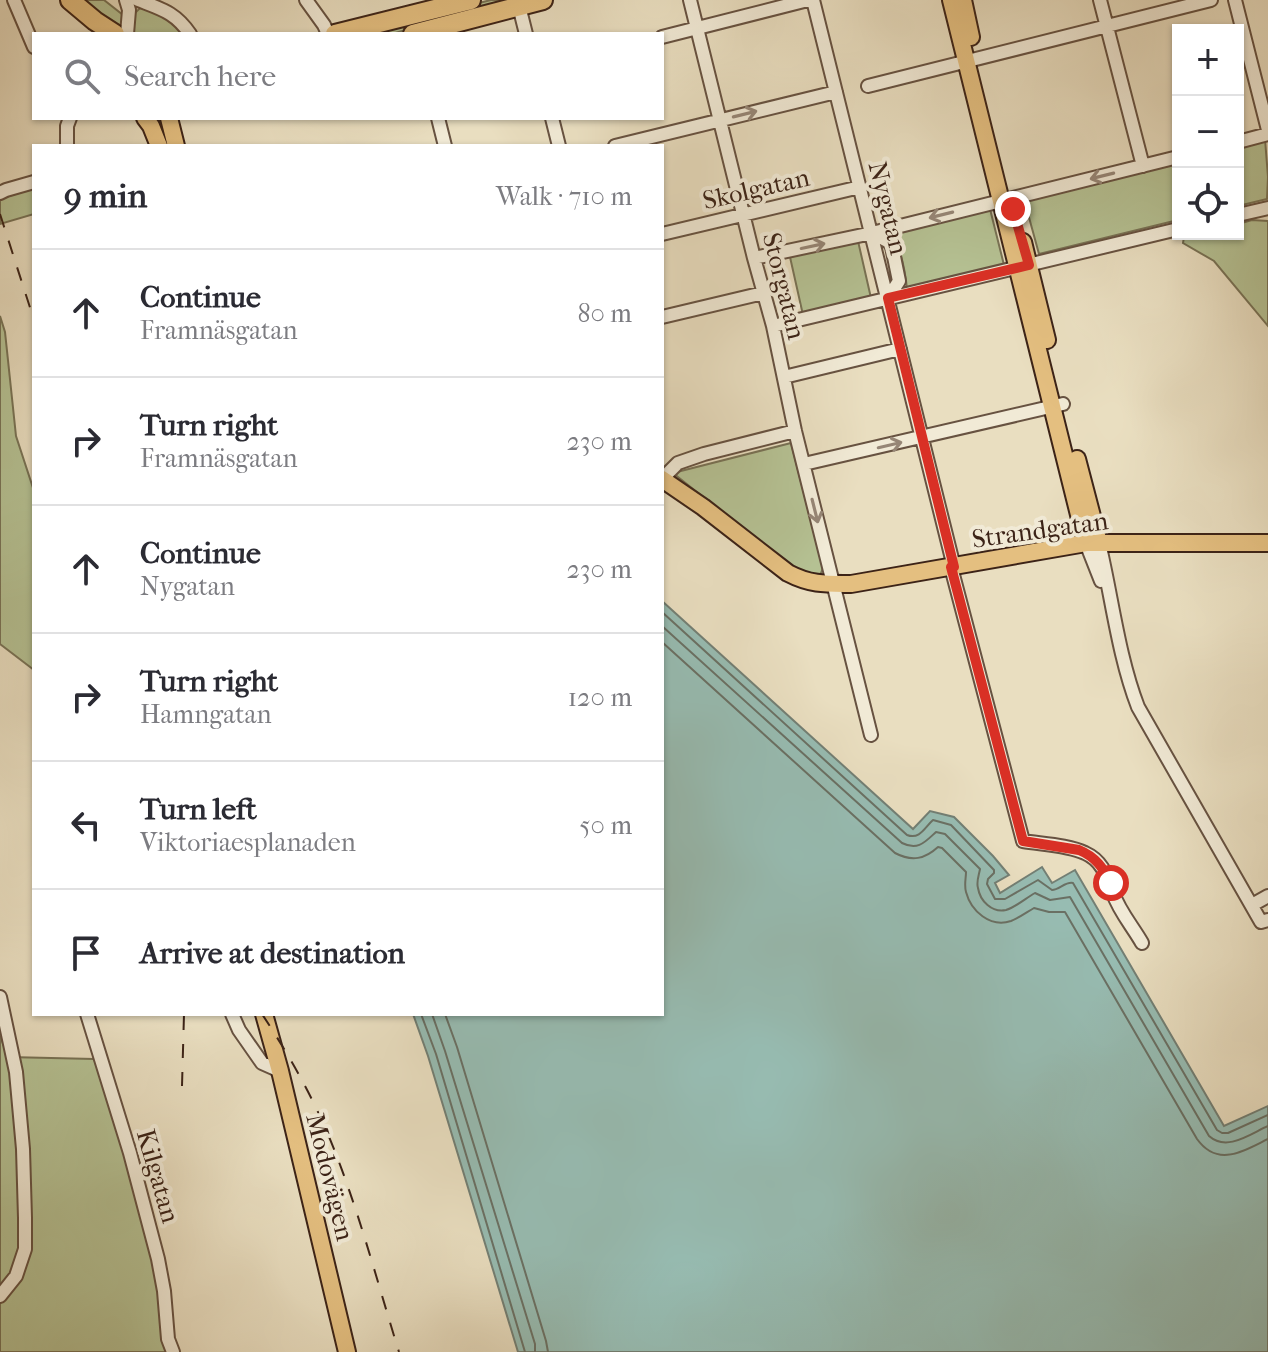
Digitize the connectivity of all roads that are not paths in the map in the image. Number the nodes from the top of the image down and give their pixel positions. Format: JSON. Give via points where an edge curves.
{"nodes":[{"id":1,"x":14,"y":0,"type":"edge"},
{"id":2,"x":70,"y":0,"type":"edge"},
{"id":3,"x":126,"y":0,"type":"edge"},
{"id":4,"x":138,"y":0,"type":"edge"},
{"id":5,"x":306,"y":0,"type":"edge"},
{"id":6,"x":471,"y":0,"type":"edge"},
{"id":7,"x":690,"y":0,"type":"edge"},
{"id":8,"x":810,"y":0,"type":"edge"},
{"id":9,"x":951,"y":0,"type":"edge"},
{"id":10,"x":963,"y":0,"type":"edge"},
{"id":11,"x":1100,"y":0,"type":"edge"},
{"id":12,"x":1211,"y":0,"type":"edge"},
{"id":13,"x":1235,"y":0,"type":"edge"},
{"id":14,"x":520,"y":6,"type":"edge"},
{"id":15,"x":100,"y":27,"type":"edge"},
{"id":16,"x":1106,"y":27,"type":"junction"},
{"id":17,"x":697,"y":28,"type":"junction"},
{"id":18,"x":127,"y":32,"type":"edge"},
{"id":19,"x":188,"y":32,"type":"edge"},
{"id":20,"x":327,"y":32,"type":"edge"},
{"id":21,"x":343,"y":32,"type":"edge"},
{"id":22,"x":421,"y":32,"type":"edge"},
{"id":23,"x":526,"y":32,"type":"edge"},
{"id":24,"x":532,"y":32,"type":"edge"},
{"id":25,"x":664,"y":36,"type":"edge"},
{"id":26,"x":32,"y":42,"type":"edge"},
{"id":27,"x":971,"y":60,"type":"junction"},
{"id":28,"x":868,"y":86,"type":"dead end"},
{"id":29,"x":836,"y":92,"type":"junction"},
{"id":30,"x":69,"y":120,"type":"edge"},
{"id":31,"x":146,"y":120,"type":"edge"},
{"id":32,"x":170,"y":120,"type":"edge"},
{"id":33,"x":438,"y":120,"type":"edge"},
{"id":34,"x":552,"y":120,"type":"edge"},
{"id":35,"x":719,"y":121,"type":"junction"},
{"id":36,"x":1268,"y":132,"type":"edge"},
{"id":37,"x":1244,"y":140,"type":"edge"},
{"id":38,"x":67,"y":144,"type":"edge"},
{"id":39,"x":158,"y":144,"type":"edge"},
{"id":40,"x":176,"y":144,"type":"edge"},
{"id":41,"x":444,"y":144,"type":"edge"},
{"id":42,"x":558,"y":144,"type":"edge"},
{"id":43,"x":623,"y":144,"type":"edge"},
{"id":44,"x":1172,"y":159,"type":"edge"},
{"id":45,"x":1143,"y":166,"type":"junction"},
{"id":46,"x":32,"y":183,"type":"edge"},
{"id":47,"x":860,"y":187,"type":"junction"},
{"id":48,"x":0,"y":193,"type":"edge"},
{"id":49,"x":1005,"y":199,"type":"junction"},
{"id":50,"x":1268,"y":208,"type":"edge"},
{"id":51,"x":743,"y":214,"type":"junction"},
{"id":52,"x":1244,"y":214,"type":"edge"},
{"id":53,"x":1172,"y":230,"type":"edge"},
{"id":54,"x":872,"y":233,"type":"junction"},
{"id":55,"x":664,"y":234,"type":"edge"},
{"id":56,"x":754,"y":258,"type":"junction"},
{"id":57,"x":1024,"y":266,"type":"junction"},
{"id":58,"x":763,"y":293,"type":"junction"},
{"id":59,"x":888,"y":298,"type":"junction"},
{"id":60,"x":664,"y":317,"type":"edge"},
{"id":61,"x":773,"y":326,"type":"junction"},
{"id":62,"x":900,"y":349,"type":"junction"},
{"id":63,"x":784,"y":377,"type":"junction"},
{"id":64,"x":1058,"y":405,"type":"junction"},
{"id":65,"x":795,"y":431,"type":"junction"},
{"id":66,"x":921,"y":438,"type":"junction"},
{"id":67,"x":804,"y":464,"type":"junction"},
{"id":68,"x":664,"y":477,"type":"edge"},
{"id":69,"x":664,"y":480,"type":"edge"},
{"id":70,"x":1093,"y":543,"type":"junction"},
{"id":71,"x":1268,"y":543,"type":"edge"},
{"id":72,"x":952,"y":567,"type":"junction"},
{"id":73,"x":831,"y":578,"type":"junction"},
{"id":74,"x":871,"y":735,"type":"dead end"},
{"id":75,"x":1268,"y":896,"type":"edge"},
{"id":76,"x":1252,"y":905,"type":"junction"},
{"id":77,"x":1268,"y":920,"type":"edge"},
{"id":78,"x":1142,"y":943,"type":"dead end"},
{"id":79,"x":0,"y":997,"type":"edge"},
{"id":80,"x":88,"y":1016,"type":"edge"},
{"id":81,"x":233,"y":1016,"type":"edge"},
{"id":82,"x":265,"y":1016,"type":"edge"},
{"id":83,"x":280,"y":1071,"type":"junction"},
{"id":84,"x":0,"y":1296,"type":"edge"},
{"id":85,"x":173,"y":1352,"type":"edge"},
{"id":86,"x":347,"y":1352,"type":"edge"}],
"edges":[{"from":1,"to":26,"type":"street"},
{"from":2,"to":15,"type":"highway"},
{"from":3,"to":18,"type":"street"},
{"from":4,"to":19,"type":"street","via":[[172,14]]},
{"from":5,"to":20,"type":"street"},
{"from":6,"to":21,"type":"highway"},
{"from":7,"to":17,"type":"street","name":"Storgatan"},
{"from":8,"to":17,"type":"street"},
{"from":8,"to":29,"type":"street","name":"Nygatan"},
{"from":9,"to":27,"type":"main road"},
{"from":10,"to":27,"type":"main road"},
{"from":11,"to":16,"type":"street"},
{"from":12,"to":16,"type":"street"},
{"from":13,"to":36,"type":"street"},
{"from":14,"to":22,"type":"highway"},
{"from":14,"to":23,"type":"street"},
{"from":14,"to":24,"type":"street"},
{"from":16,"to":27,"type":"street"},
{"from":16,"to":45,"type":"street"},
{"from":17,"to":25,"type":"street"},
{"from":17,"to":35,"type":"street","name":"Storgatan"},
{"from":27,"to":28,"type":"street"},
{"from":27,"to":49,"type":"main road"},
{"from":35,"to":29,"type":"street","one_way":true},
{"from":29,"to":47,"type":"street","name":"Nygatan"},
{"from":30,"to":38,"type":"street"},
{"from":31,"to":39,"type":"main road"},
{"from":32,"to":40,"type":"main road"},
{"from":33,"to":41,"type":"street"},
{"from":34,"to":42,"type":"street"},
{"from":35,"to":43,"type":"street"},
{"from":35,"to":51,"type":"street","name":"Storgatan"},
{"from":36,"to":37,"type":"street"},
{"from":44,"to":45,"type":"street"},
{"from":45,"to":49,"type":"street","one_way":true},
{"from":46,"to":48,"type":"street"},
{"from":47,"to":51,"type":"street","name":"Skolgatan"},
{"from":47,"to":54,"type":"street","name":"Nygatan"},
{"from":49,"to":54,"type":"street","one_way":true},
{"from":49,"to":57,"type":"main road"},
{"from":50,"to":52,"type":"street"},
{"from":51,"to":55,"type":"street","name":"Skolgatan"},
{"from":51,"to":56,"type":"street","name":"Storgatan"},
{"from":53,"to":57,"type":"street"},
{"from":56,"to":54,"type":"street","one_way":true},
{"from":54,"to":59,"type":"street","via":[[892,247],[899,281]]},
{"from":56,"to":58,"type":"street","name":"Storgatan"},
{"from":57,"to":59,"type":"street"},
{"from":57,"to":64,"type":"main road"},
{"from":58,"to":60,"type":"street"},
{"from":58,"to":61,"type":"street","name":"Storgatan"},
{"from":59,"to":61,"type":"street"},
{"from":59,"to":62,"type":"street"},
{"from":61,"to":63,"type":"street","name":"Storgatan"},
{"from":62,"to":63,"type":"street"},
{"from":62,"to":66,"type":"street"},
{"from":63,"to":65,"type":"street","name":"Storgatan"},
{"from":64,"to":66,"type":"street"},
{"from":64,"to":70,"type":"main road"},
{"from":65,"to":67,"type":"street","name":"Storgatan"},
{"from":65,"to":68,"type":"street","via":[[678,463]]},
{"from":67,"to":66,"type":"street","one_way":true},
{"from":66,"to":72,"type":"street"},
{"from":67,"to":73,"type":"street","name":"Storgatan","one_way":true},
{"from":69,"to":73,"type":"main road","name":"Strandgatan","via":[[788,573],[815,584]]},
{"from":70,"to":71,"type":"main road","name":"Strandgatan"},
{"from":70,"to":72,"type":"main road","name":"Strandgatan"},
{"from":70,"to":76,"type":"street","via":[[1109,582],[1138,707]]},
{"from":72,"to":73,"type":"main road","name":"Strandgatan","via":[[851,584]]},
{"from":72,"to":78,"type":"street","via":[[1023,841],[1079,850],[1096,859]]},
{"from":73,"to":74,"type":"street","name":"Storgatan"},
{"from":75,"to":76,"type":"street"},
{"from":76,"to":77,"type":"street","via":[[1261,922]]},
{"from":79,"to":84,"type":"street","via":[[16,1072],[25,1249],[16,1276]]},
{"from":80,"to":85,"type":"street","name":"Kilgatan","via":[[158,1259]]},
{"from":81,"to":83,"type":"street","via":[[262,1063]]},
{"from":82,"to":83,"type":"main road","name":"Modovägen"},
{"from":83,"to":86,"type":"main road","name":"Modovägen"}]}
